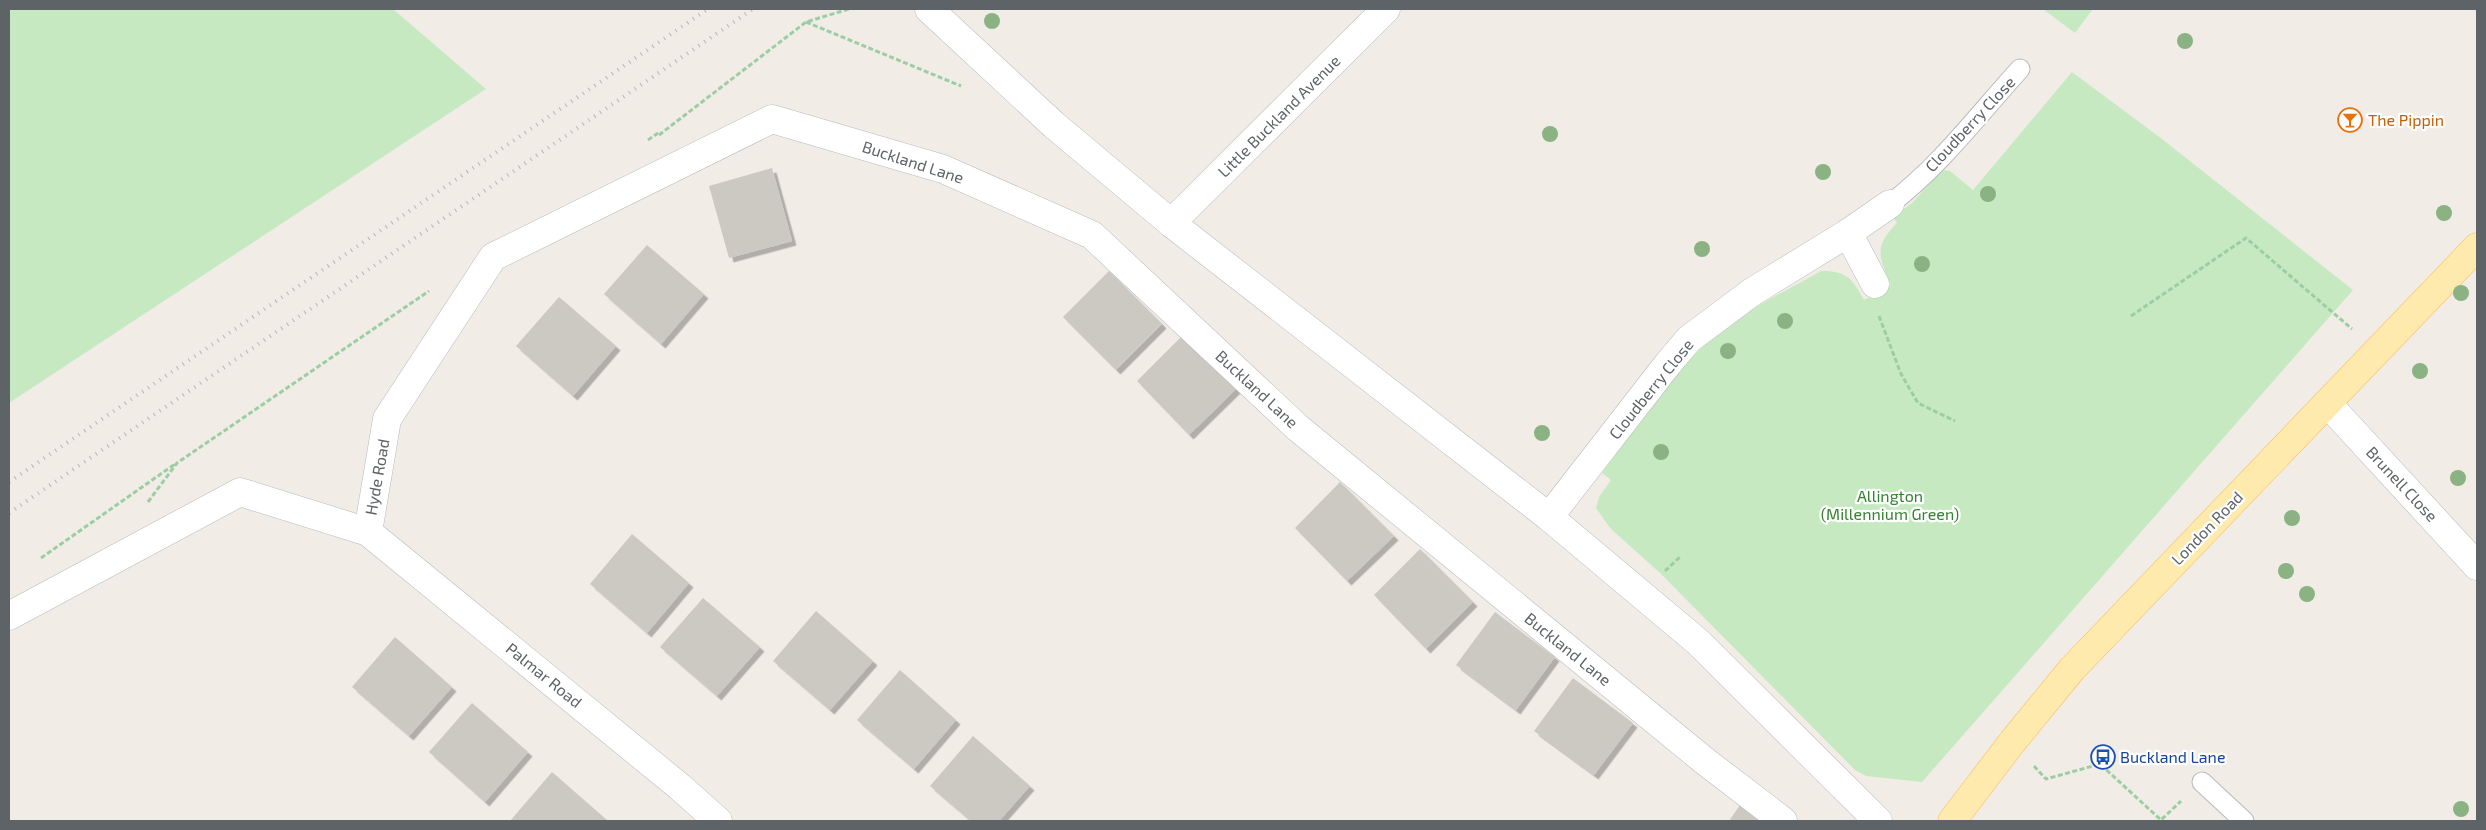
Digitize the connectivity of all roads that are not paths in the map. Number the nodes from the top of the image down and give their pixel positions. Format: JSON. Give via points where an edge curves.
{"nodes":[{"id":1,"x":929,"y":9,"type":"edge"},
{"id":2,"x":1386,"y":9,"type":"edge"},
{"id":3,"x":2020,"y":69,"type":"dead end"},
{"id":4,"x":671,"y":168,"type":"joint"},
{"id":5,"x":1890,"y":204,"type":"joint"},
{"id":6,"x":1171,"y":223,"type":"junction"},
{"id":7,"x":1848,"y":233,"type":"junction"},
{"id":8,"x":2477,"y":247,"type":"edge"},
{"id":9,"x":1875,"y":284,"type":"road end"},
{"id":10,"x":2327,"y":403,"type":"junction"},
{"id":11,"x":1549,"y":516,"type":"junction"},
{"id":12,"x":368,"y":532,"type":"junction"},
{"id":13,"x":2477,"y":566,"type":"edge"},
{"id":14,"x":9,"y":616,"type":"edge"},
{"id":15,"x":2202,"y":782,"type":"road end"},
{"id":16,"x":718,"y":821,"type":"edge"},
{"id":17,"x":1783,"y":821,"type":"edge"},
{"id":18,"x":1878,"y":821,"type":"edge"},
{"id":19,"x":1952,"y":821,"type":"edge"},
{"id":20,"x":2244,"y":821,"type":"edge"}],
"edges":[{"from":1,"to":6,"type":"street","via":[[1054,125]]},
{"from":2,"to":6,"type":"street","name":"Little Buckland Avenue"},
{"from":3,"to":5,"type":"lane","name":"Cloudberry Close","via":[[1934,164]]},
{"from":4,"to":12,"type":"street","name":"Hyde Road","via":[[492,257],[387,419]]},
{"from":4,"to":17,"type":"street","name":"Buckland Lane","via":[[772,118],[943,169],[1092,235],[1298,428],[1706,762]]},
{"from":5,"to":7,"type":"street","name":"Cloudberry Close"},
{"from":6,"to":11,"type":"street"},
{"from":7,"to":9,"type":"street"},
{"from":7,"to":11,"type":"street","name":"Cloudberry Close","via":[[1752,292],[1689,339]]},
{"from":8,"to":10,"type":"main road","name":"London Road"},
{"from":10,"to":13,"type":"street","name":"Brunell Close"},
{"from":10,"to":19,"type":"main road","name":"London Road","via":[[2072,668]]},
{"from":11,"to":18,"type":"street","via":[[1698,642]]},
{"from":12,"to":14,"type":"street","name":"Hyde Road","via":[[240,492]]},
{"from":12,"to":16,"type":"street","name":"Palmar Road"},
{"from":15,"to":20,"type":"lane"}]}
